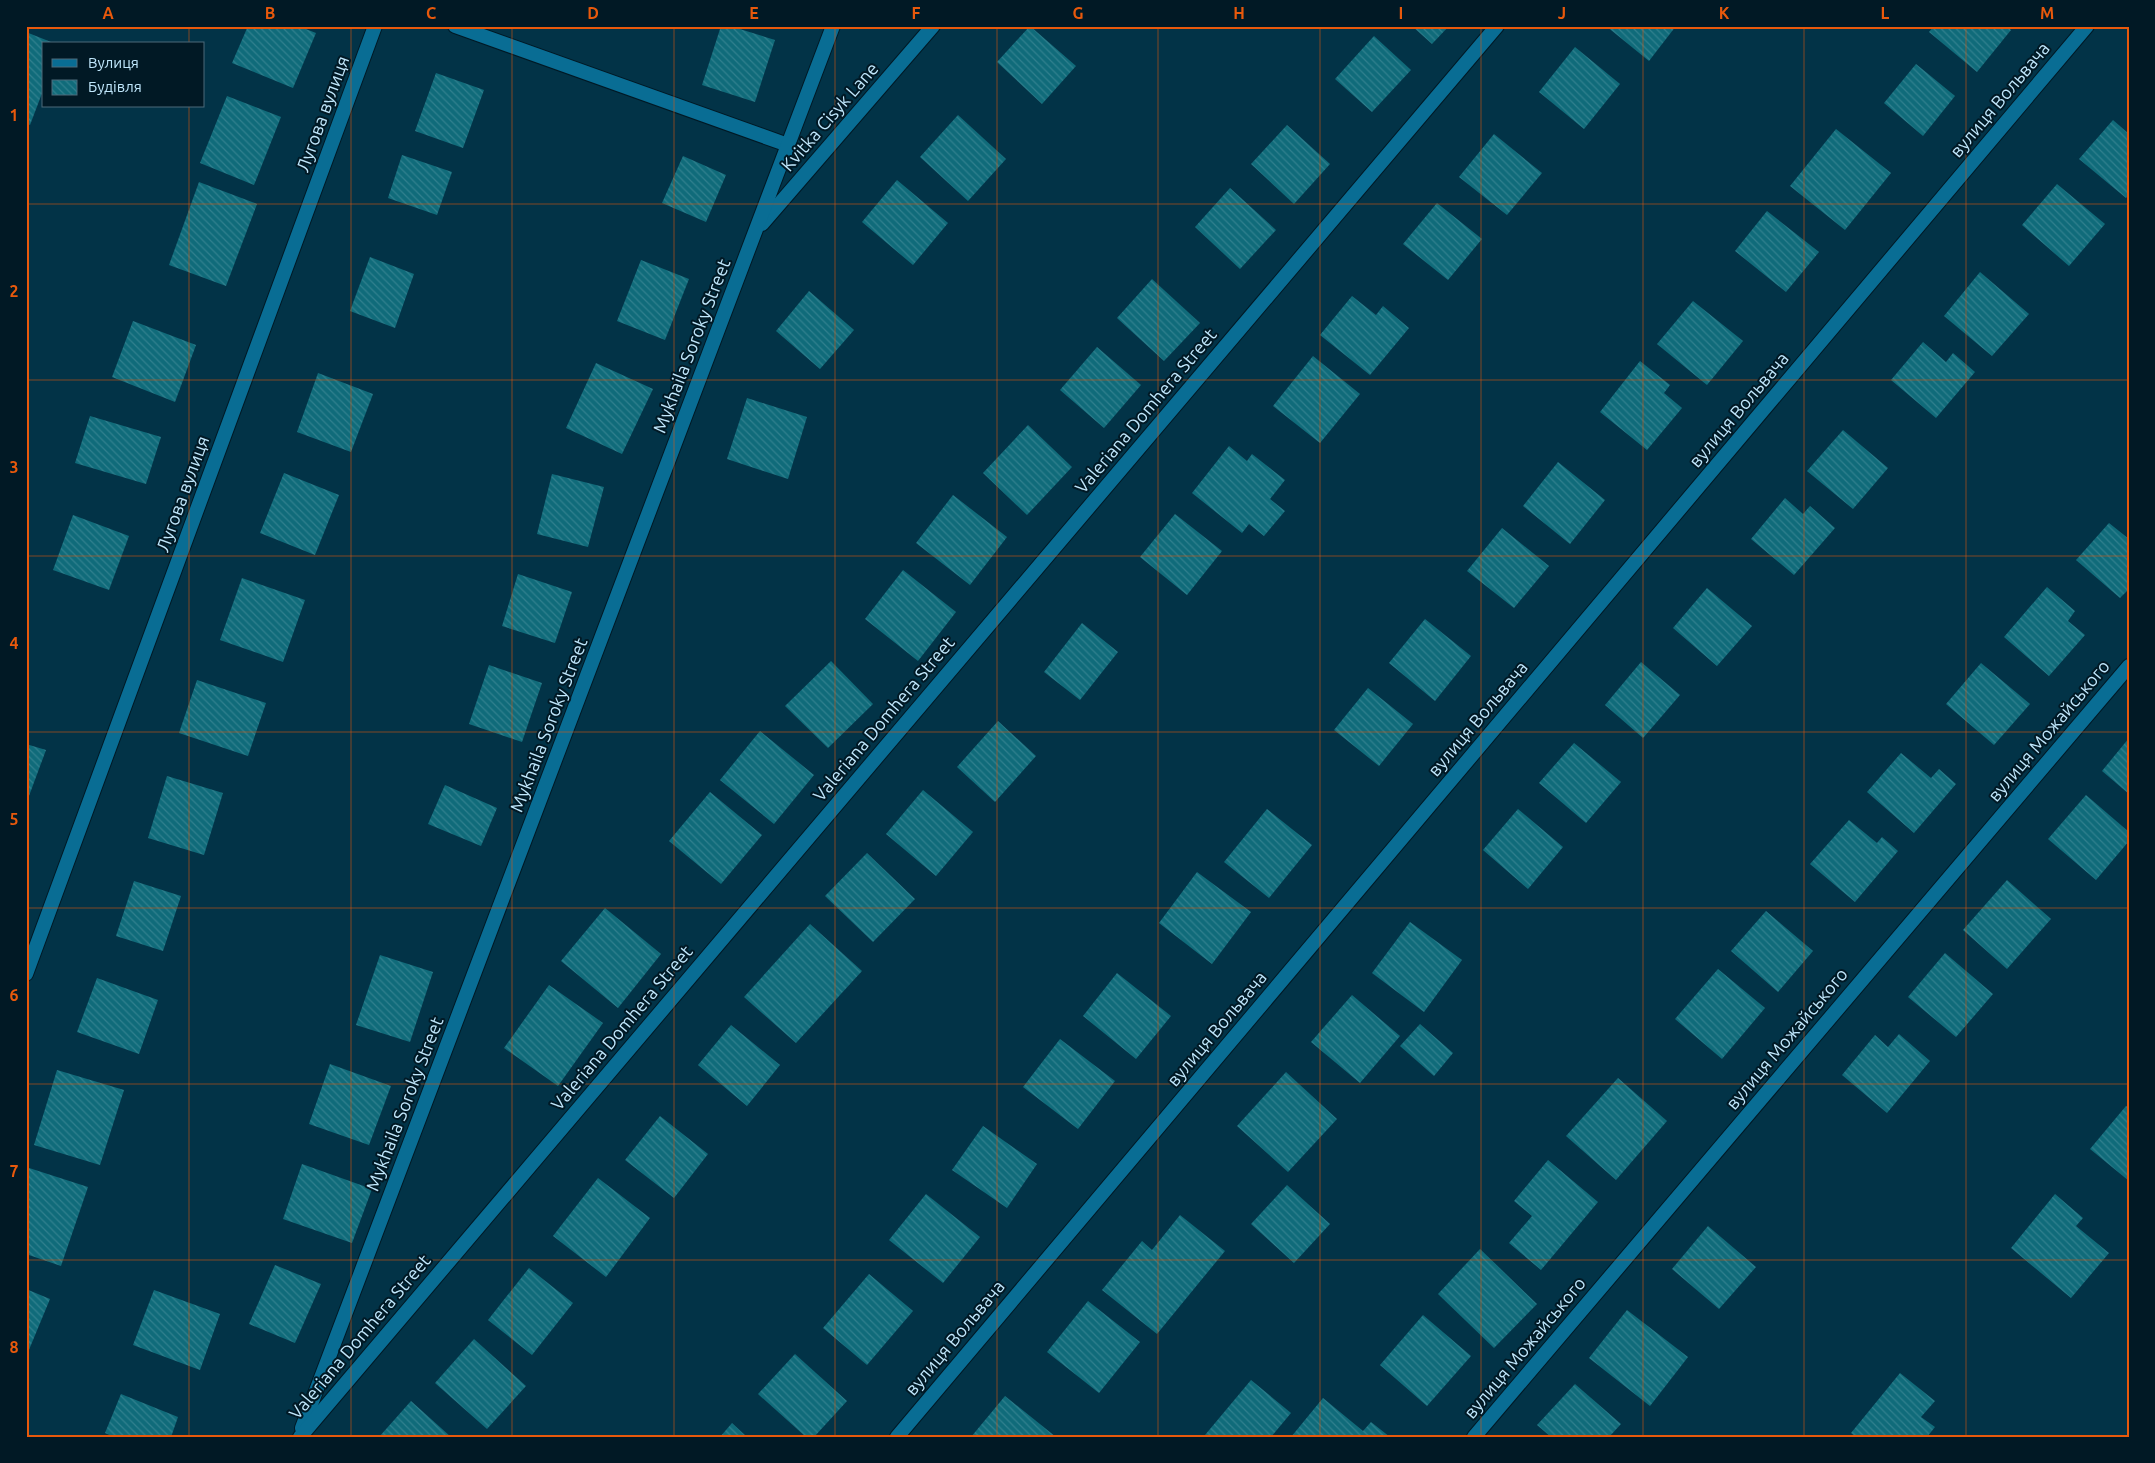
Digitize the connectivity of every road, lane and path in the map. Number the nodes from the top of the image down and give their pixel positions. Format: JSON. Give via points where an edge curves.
{"nodes":[{"id":1,"x":375,"y":26,"type":"edge"},
{"id":2,"x":454,"y":26,"type":"edge"},
{"id":3,"x":833,"y":26,"type":"edge"},
{"id":4,"x":934,"y":26,"type":"edge"},
{"id":5,"x":1498,"y":26,"type":"edge"},
{"id":6,"x":2087,"y":26,"type":"edge"},
{"id":7,"x":788,"y":145,"type":"junction"},
{"id":8,"x":755,"y":232,"type":"junction"},
{"id":9,"x":2129,"y":666,"type":"edge"},
{"id":10,"x":26,"y":974,"type":"edge"},
{"id":11,"x":299,"y":1437,"type":"edge"},
{"id":12,"x":897,"y":1437,"type":"edge"},
{"id":13,"x":1474,"y":1437,"type":"edge"}],
"edges":[{"from":1,"to":10,"type":"street","name":"Лугова вулиця"},
{"from":2,"to":7,"type":"street"},
{"from":3,"to":7,"type":"street","name":"Mykhaila Soroky Street"},
{"from":4,"to":8,"type":"street","name":"Kvitka Cisyk Lane"},
{"from":5,"to":11,"type":"street","name":"Valeriana Domhera Street"},
{"from":6,"to":12,"type":"street","name":"вулиця Вольвача"},
{"from":7,"to":8,"type":"street","name":"Mykhaila Soroky Street"},
{"from":8,"to":11,"type":"street","name":"Mykhaila Soroky Street"},
{"from":9,"to":13,"type":"street","name":"вулиця Можайського"}]}
